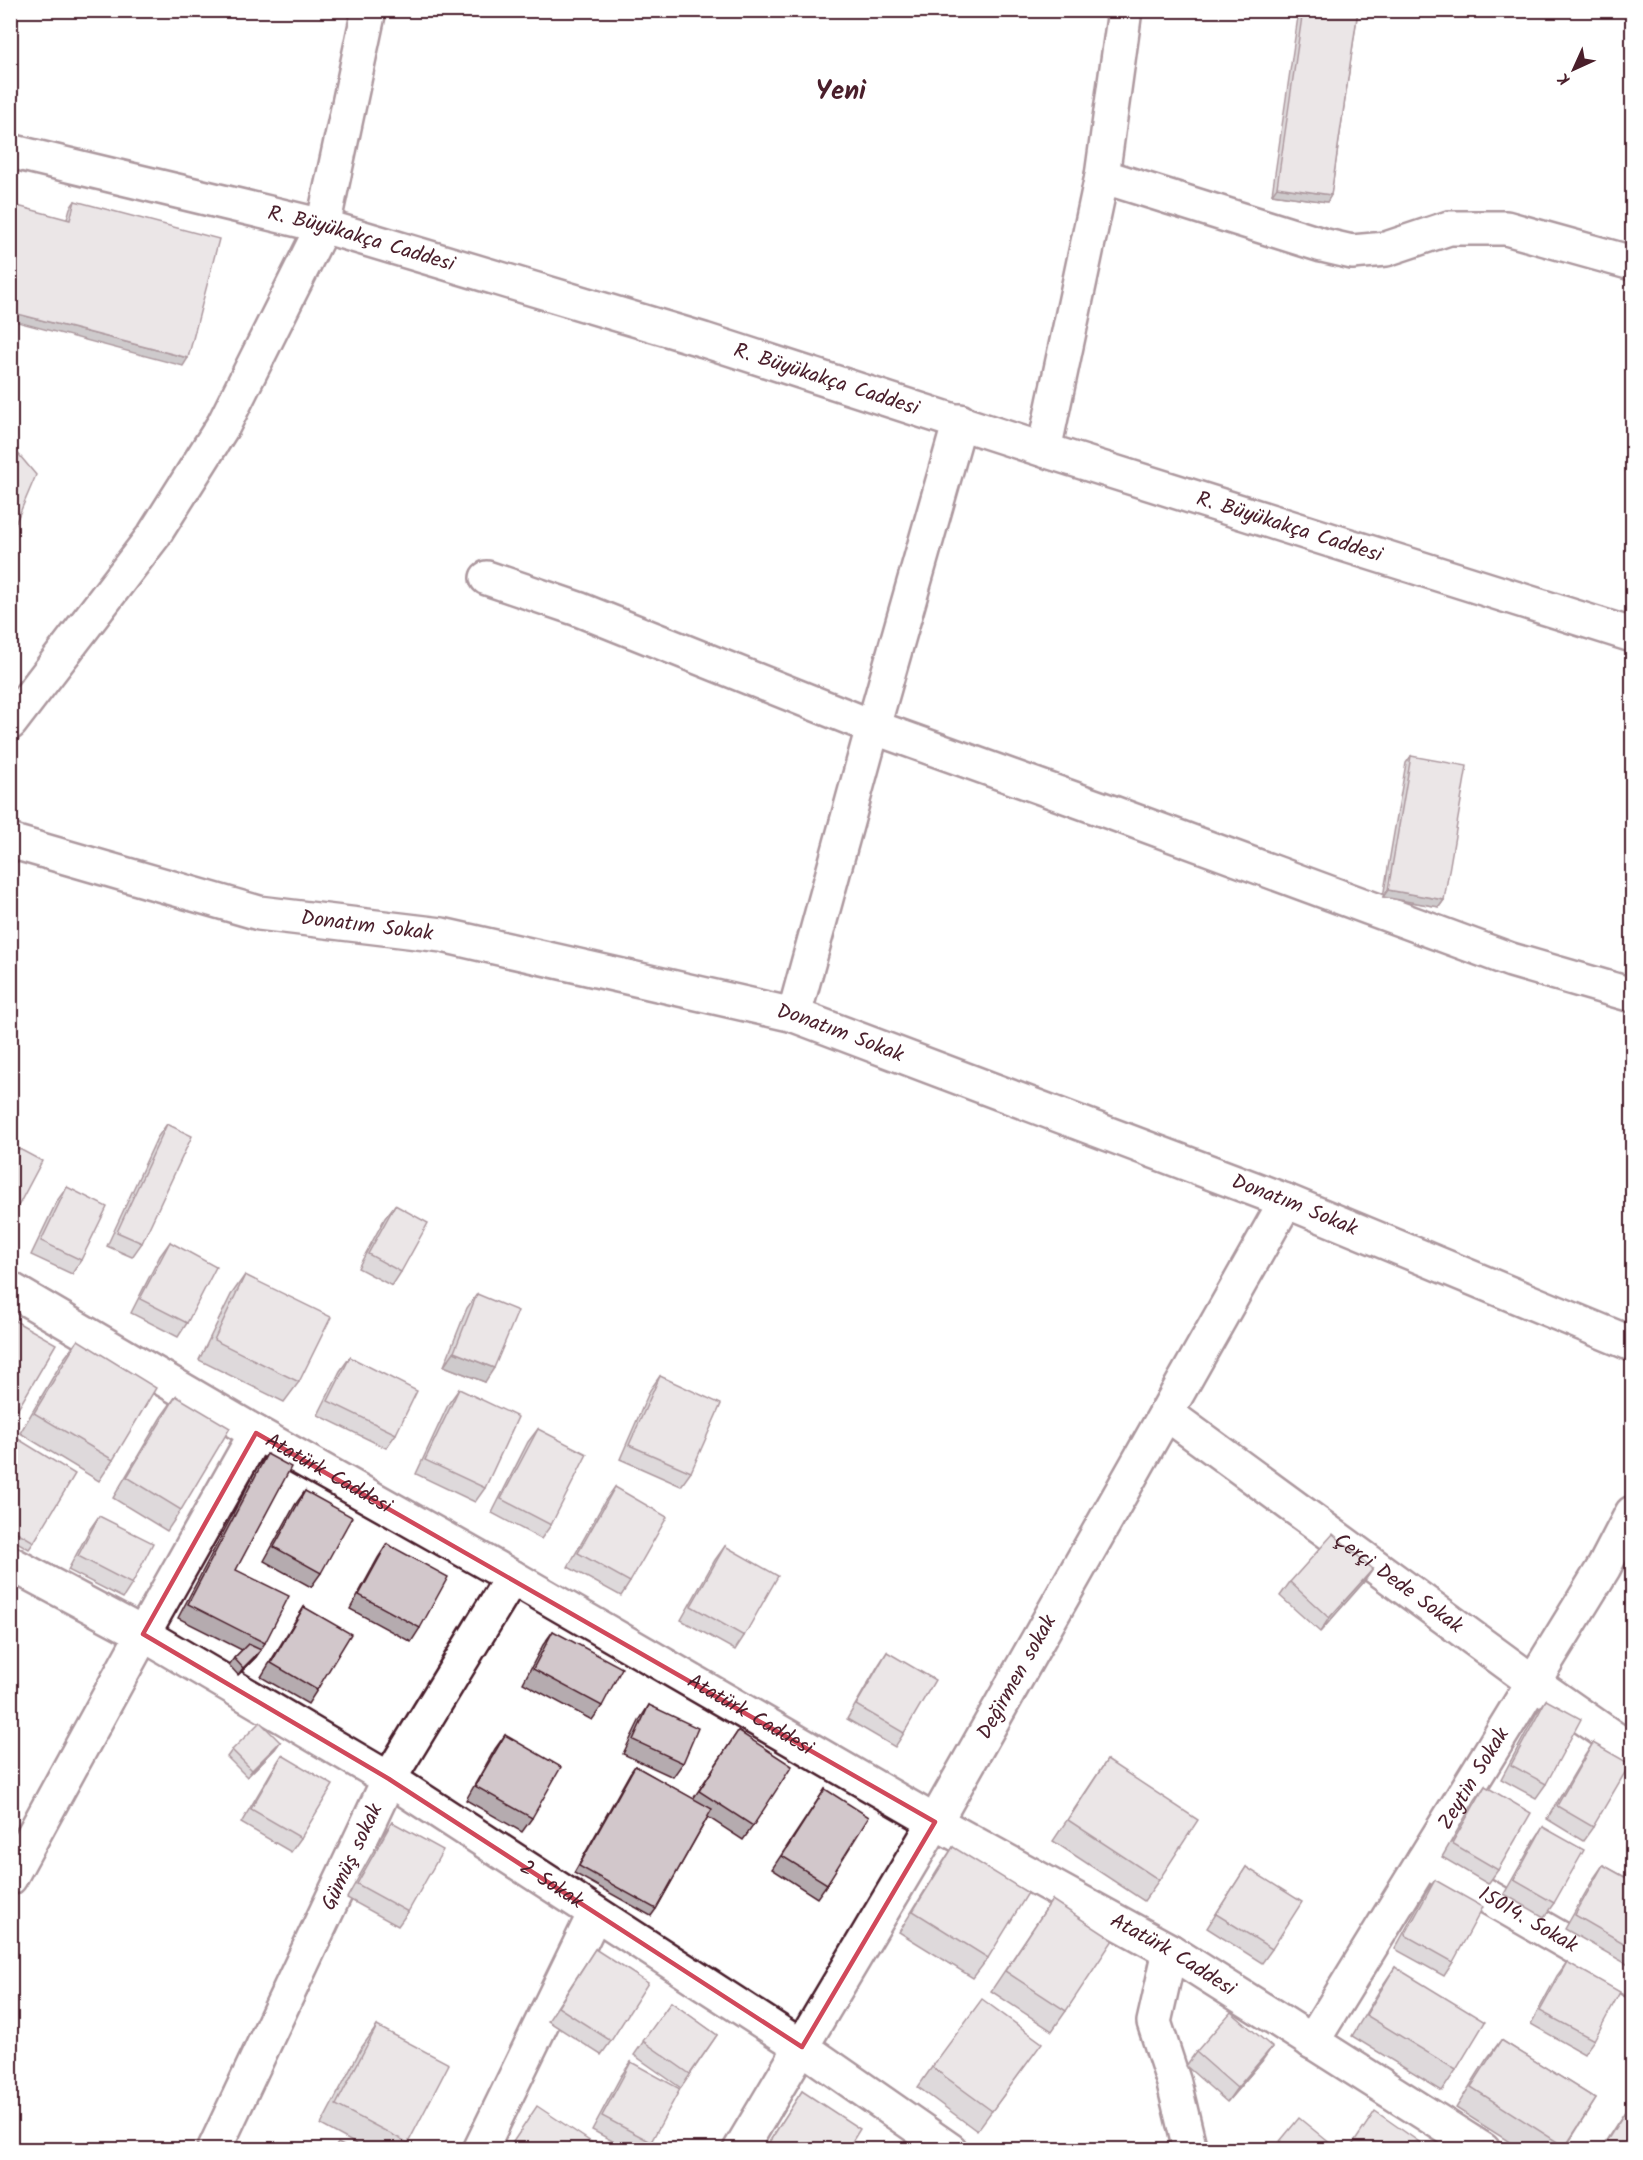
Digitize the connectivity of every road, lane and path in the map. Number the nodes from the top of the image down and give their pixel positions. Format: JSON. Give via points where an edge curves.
{"nodes":[{"id":1,"x":369,"y":10,"type":"edge"},
{"id":2,"x":1125,"y":10,"type":"edge"},
{"id":3,"x":10,"y":151,"type":"edge"},
{"id":4,"x":1102,"y":177,"type":"junction"},
{"id":5,"x":323,"y":226,"type":"junction"},
{"id":6,"x":1632,"y":263,"type":"edge"},
{"id":7,"x":960,"y":422,"type":"junction"},
{"id":8,"x":1044,"y":450,"type":"junction"},
{"id":9,"x":487,"y":578,"type":"dead end"},
{"id":10,"x":1632,"y":635,"type":"edge"},
{"id":11,"x":10,"y":723,"type":"edge"},
{"id":12,"x":873,"y":727,"type":"junction"},
{"id":13,"x":10,"y":841,"type":"edge"},
{"id":14,"x":1632,"y":995,"type":"edge"},
{"id":15,"x":794,"y":1015,"type":"junction"},
{"id":16,"x":1286,"y":1201,"type":"junction"},
{"id":17,"x":10,"y":1289,"type":"edge"},
{"id":18,"x":1632,"y":1344,"type":"edge"},
{"id":19,"x":1166,"y":1413,"type":"junction"},
{"id":20,"x":256,"y":1433,"type":"junction"},
{"id":21,"x":1632,"y":1513,"type":"edge"},
{"id":22,"x":10,"y":1563,"type":"edge"},
{"id":23,"x":512,"y":1577,"type":"junction"},
{"id":24,"x":143,"y":1634,"type":"junction"},
{"id":25,"x":1533,"y":1682,"type":"junction"},
{"id":26,"x":1632,"y":1751,"type":"edge"},
{"id":27,"x":389,"y":1779,"type":"junction"},
{"id":28,"x":935,"y":1822,"type":"junction"},
{"id":29,"x":1424,"y":1860,"type":"junction"},
{"id":30,"x":10,"y":1878,"type":"edge"},
{"id":31,"x":596,"y":1913,"type":"junction"},
{"id":32,"x":1170,"y":1951,"type":"junction"},
{"id":33,"x":1632,"y":1980,"type":"edge"},
{"id":34,"x":1312,"y":2042,"type":"junction"},
{"id":35,"x":802,"y":2047,"type":"junction"},
{"id":36,"x":214,"y":2150,"type":"edge"},
{"id":37,"x":480,"y":2150,"type":"edge"},
{"id":38,"x":740,"y":2150,"type":"edge"},
{"id":39,"x":950,"y":2150,"type":"edge"},
{"id":40,"x":1190,"y":2150,"type":"edge"},
{"id":41,"x":1483,"y":2150,"type":"edge"}],
"edges":[{"from":1,"to":5,"type":"street"},
{"from":2,"to":4,"type":"street"},
{"from":3,"to":5,"type":"street","name":"R. Büyükakça Caddesi"},
{"from":4,"to":6,"type":"street","via":[[1352,252],[1386,249],[1449,228],[1506,228]]},
{"from":4,"to":8,"type":"street"},
{"from":5,"to":7,"type":"street","name":"R. Büyükakça Caddesi","via":[[704,340]]},
{"from":5,"to":11,"type":"street","via":[[224,424],[154,535]]},
{"from":7,"to":8,"type":"street","name":"R. Büyükakça Caddesi"},
{"from":7,"to":12,"type":"street"},
{"from":8,"to":10,"type":"street","name":"R. Büyükakça Caddesi"},
{"from":9,"to":12,"type":"street","via":[[578,609]]},
{"from":12,"to":14,"type":"street","via":[[1511,960]]},
{"from":12,"to":15,"type":"street"},
{"from":13,"to":15,"type":"street","name":"Donatım Sokak","via":[[259,913],[442,935]]},
{"from":15,"to":16,"type":"street","name":"Donatım Sokak"},
{"from":16,"to":18,"type":"street","name":"Donatım Sokak"},
{"from":16,"to":19,"type":"street","name":"Değirmen sokak"},
{"from":17,"to":20,"type":"street","name":"Atatürk Caddesi"},
{"from":19,"to":25,"type":"street","name":"Çerçi Dede Sokak"},
{"from":19,"to":28,"type":"street","name":"Değirmen sokak"},
{"from":20,"to":23,"type":"street","name":"Atatürk Caddesi"},
{"from":20,"to":24,"type":"street"},
{"from":21,"to":25,"type":"street","name":"Zeytin Sokak","via":[[1604,1567]]},
{"from":22,"to":24,"type":"street","name":"2 Sokak"},
{"from":23,"to":27,"type":"street","name":"Gümüş sokak"},
{"from":23,"to":28,"type":"street","name":"Atatürk Caddesi"},
{"from":24,"to":27,"type":"street","name":"2 Sokak"},
{"from":24,"to":30,"type":"street"},
{"from":25,"to":26,"type":"street","name":"Çerçi Dede Sokak"},
{"from":25,"to":29,"type":"street","name":"Zeytin Sokak"},
{"from":27,"to":31,"type":"street","name":"2 Sokak"},
{"from":27,"to":36,"type":"street","name":"Gümüş sokak"},
{"from":28,"to":32,"type":"street","name":"Atatürk Caddesi"},
{"from":28,"to":35,"type":"street","name":"Değirmen sokak"},
{"from":29,"to":33,"type":"street","name":"15014. Sokak"},
{"from":29,"to":34,"type":"street","name":"Zeytin Sokak"},
{"from":31,"to":35,"type":"street","name":"2 Sokak"},
{"from":31,"to":37,"type":"street"},
{"from":32,"to":34,"type":"street","name":"Atatürk Caddesi"},
{"from":32,"to":40,"type":"street","via":[[1154,2022]]},
{"from":34,"to":41,"type":"street","name":"Atatürk Caddesi"},
{"from":35,"to":38,"type":"street","name":"Değirmen sokak"},
{"from":35,"to":39,"type":"street","name":"2 Sokak"}]}
